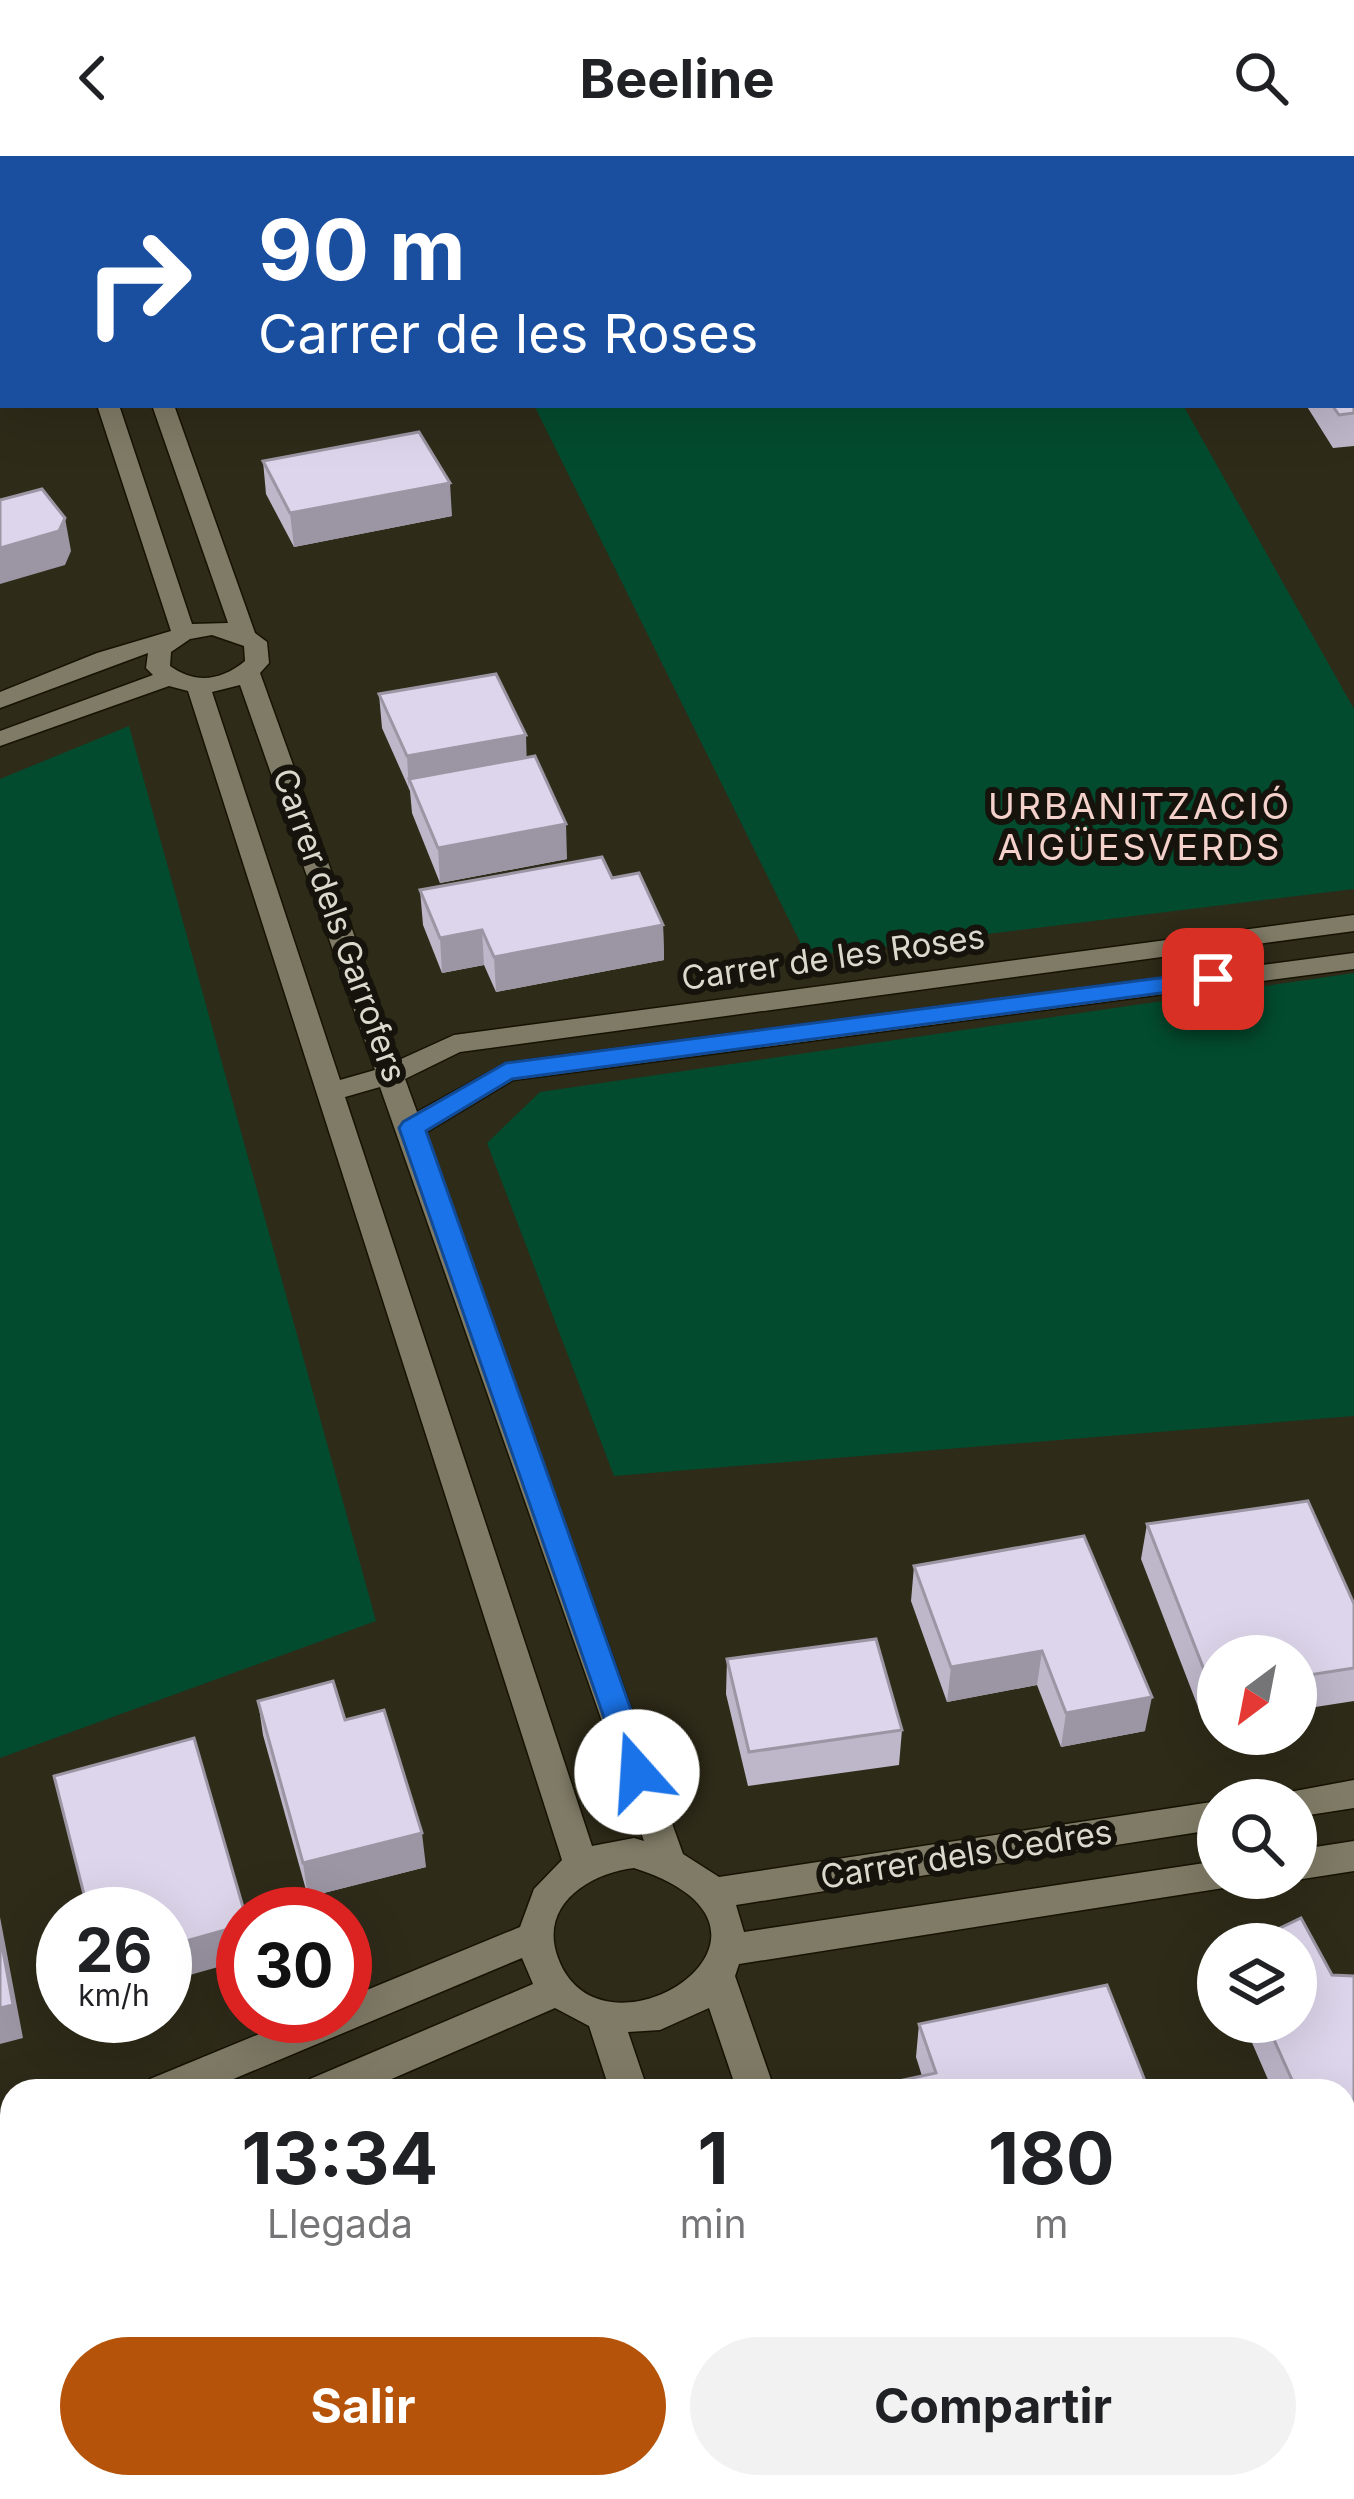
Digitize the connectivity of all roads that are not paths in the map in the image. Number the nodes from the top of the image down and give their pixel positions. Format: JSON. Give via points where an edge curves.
{"nodes":[{"id":1,"x":109,"y":408,"type":"edge"},
{"id":2,"x":164,"y":408,"type":"edge"},
{"id":3,"x":244,"y":635,"type":"junction"},
{"id":4,"x":176,"y":637,"type":"junction"},
{"id":5,"x":248,"y":673,"type":"junction"},
{"id":6,"x":168,"y":678,"type":"junction"},
{"id":7,"x":198,"y":686,"type":"junction"},
{"id":8,"x":0,"y":701,"type":"edge"},
{"id":9,"x":0,"y":739,"type":"edge"},
{"id":10,"x":1354,"y":923,"type":"edge"},
{"id":11,"x":1354,"y":961,"type":"edge"},
{"id":12,"x":394,"y":1074,"type":"junction"},
{"id":13,"x":329,"y":1092,"type":"junction"},
{"id":14,"x":412,"y":1128,"type":"junction"},
{"id":15,"x":1354,"y":1794,"type":"edge"},
{"id":16,"x":1317,"y":1800,"type":"edge"},
{"id":17,"x":1197,"y":1818,"type":"edge"},
{"id":18,"x":1354,"y":1856,"type":"edge"},
{"id":19,"x":667,"y":1858,"type":"junction"},
{"id":20,"x":1317,"y":1862,"type":"edge"},
{"id":21,"x":580,"y":1866,"type":"junction"},
{"id":22,"x":1197,"y":1880,"type":"edge"},
{"id":23,"x":715,"y":1893,"type":"junction"},
{"id":24,"x":536,"y":1936,"type":"junction"},
{"id":25,"x":722,"y":1964,"type":"junction"},
{"id":26,"x":558,"y":1990,"type":"junction"},
{"id":27,"x":372,"y":2004,"type":"edge"},
{"id":28,"x":604,"y":2016,"type":"junction"},
{"id":29,"x":279,"y":2043,"type":"edge"},
{"id":30,"x":193,"y":2079,"type":"edge"},
{"id":31,"x":350,"y":2079,"type":"edge"},
{"id":32,"x":625,"y":2079,"type":"edge"},
{"id":33,"x":753,"y":2079,"type":"edge"}],
"edges":[{"from":1,"to":4,"type":"street"},
{"from":2,"to":3,"type":"street"},
{"from":3,"to":4,"type":"street","via":[[212,628]]},
{"from":3,"to":5,"type":"street","name":"Carrer dels Garrofers","via":[[259,651]]},
{"from":4,"to":6,"type":"street","via":[[156,658]]},
{"from":4,"to":8,"type":"street"},
{"from":5,"to":7,"type":"street"},
{"from":5,"to":12,"type":"street","name":"Carrer dels Garrofers"},
{"from":6,"to":7,"type":"street"},
{"from":6,"to":9,"type":"street"},
{"from":7,"to":13,"type":"street","name":"Carrer dels Garrofers"},
{"from":10,"to":12,"type":"street","name":"Carrer de les Roses","via":[[454,1044]]},
{"from":11,"to":14,"type":"street","via":[[506,1072]]},
{"from":12,"to":13,"type":"street","name":"Carrer de les Roses"},
{"from":12,"to":14,"type":"street","name":"Carrer dels Garrofers"},
{"from":13,"to":21,"type":"street","name":"Carrer dels Garrofers"},
{"from":14,"to":19,"type":"street","name":"Carrer dels Garrofers"},
{"from":15,"to":16,"type":"street"},
{"from":17,"to":23,"type":"street","name":"Carrer dels Cedres"},
{"from":18,"to":20,"type":"street"},
{"from":19,"to":21,"type":"street","via":[[634,1852]]},
{"from":19,"to":23,"type":"street"},
{"from":21,"to":24,"type":"street","via":[[541,1908]]},
{"from":22,"to":25,"type":"street","name":"Carrer dels Cedres"},
{"from":23,"to":25,"type":"street","via":[[728,1919]]},
{"from":24,"to":26,"type":"street","via":[[541,1965]]},
{"from":24,"to":27,"type":"street"},
{"from":25,"to":28,"type":"street","via":[[695,2000],[671,2012]]},
{"from":25,"to":33,"type":"street"},
{"from":26,"to":28,"type":"street"},
{"from":26,"to":31,"type":"street"},
{"from":28,"to":32,"type":"street"},
{"from":29,"to":30,"type":"street"}]}
